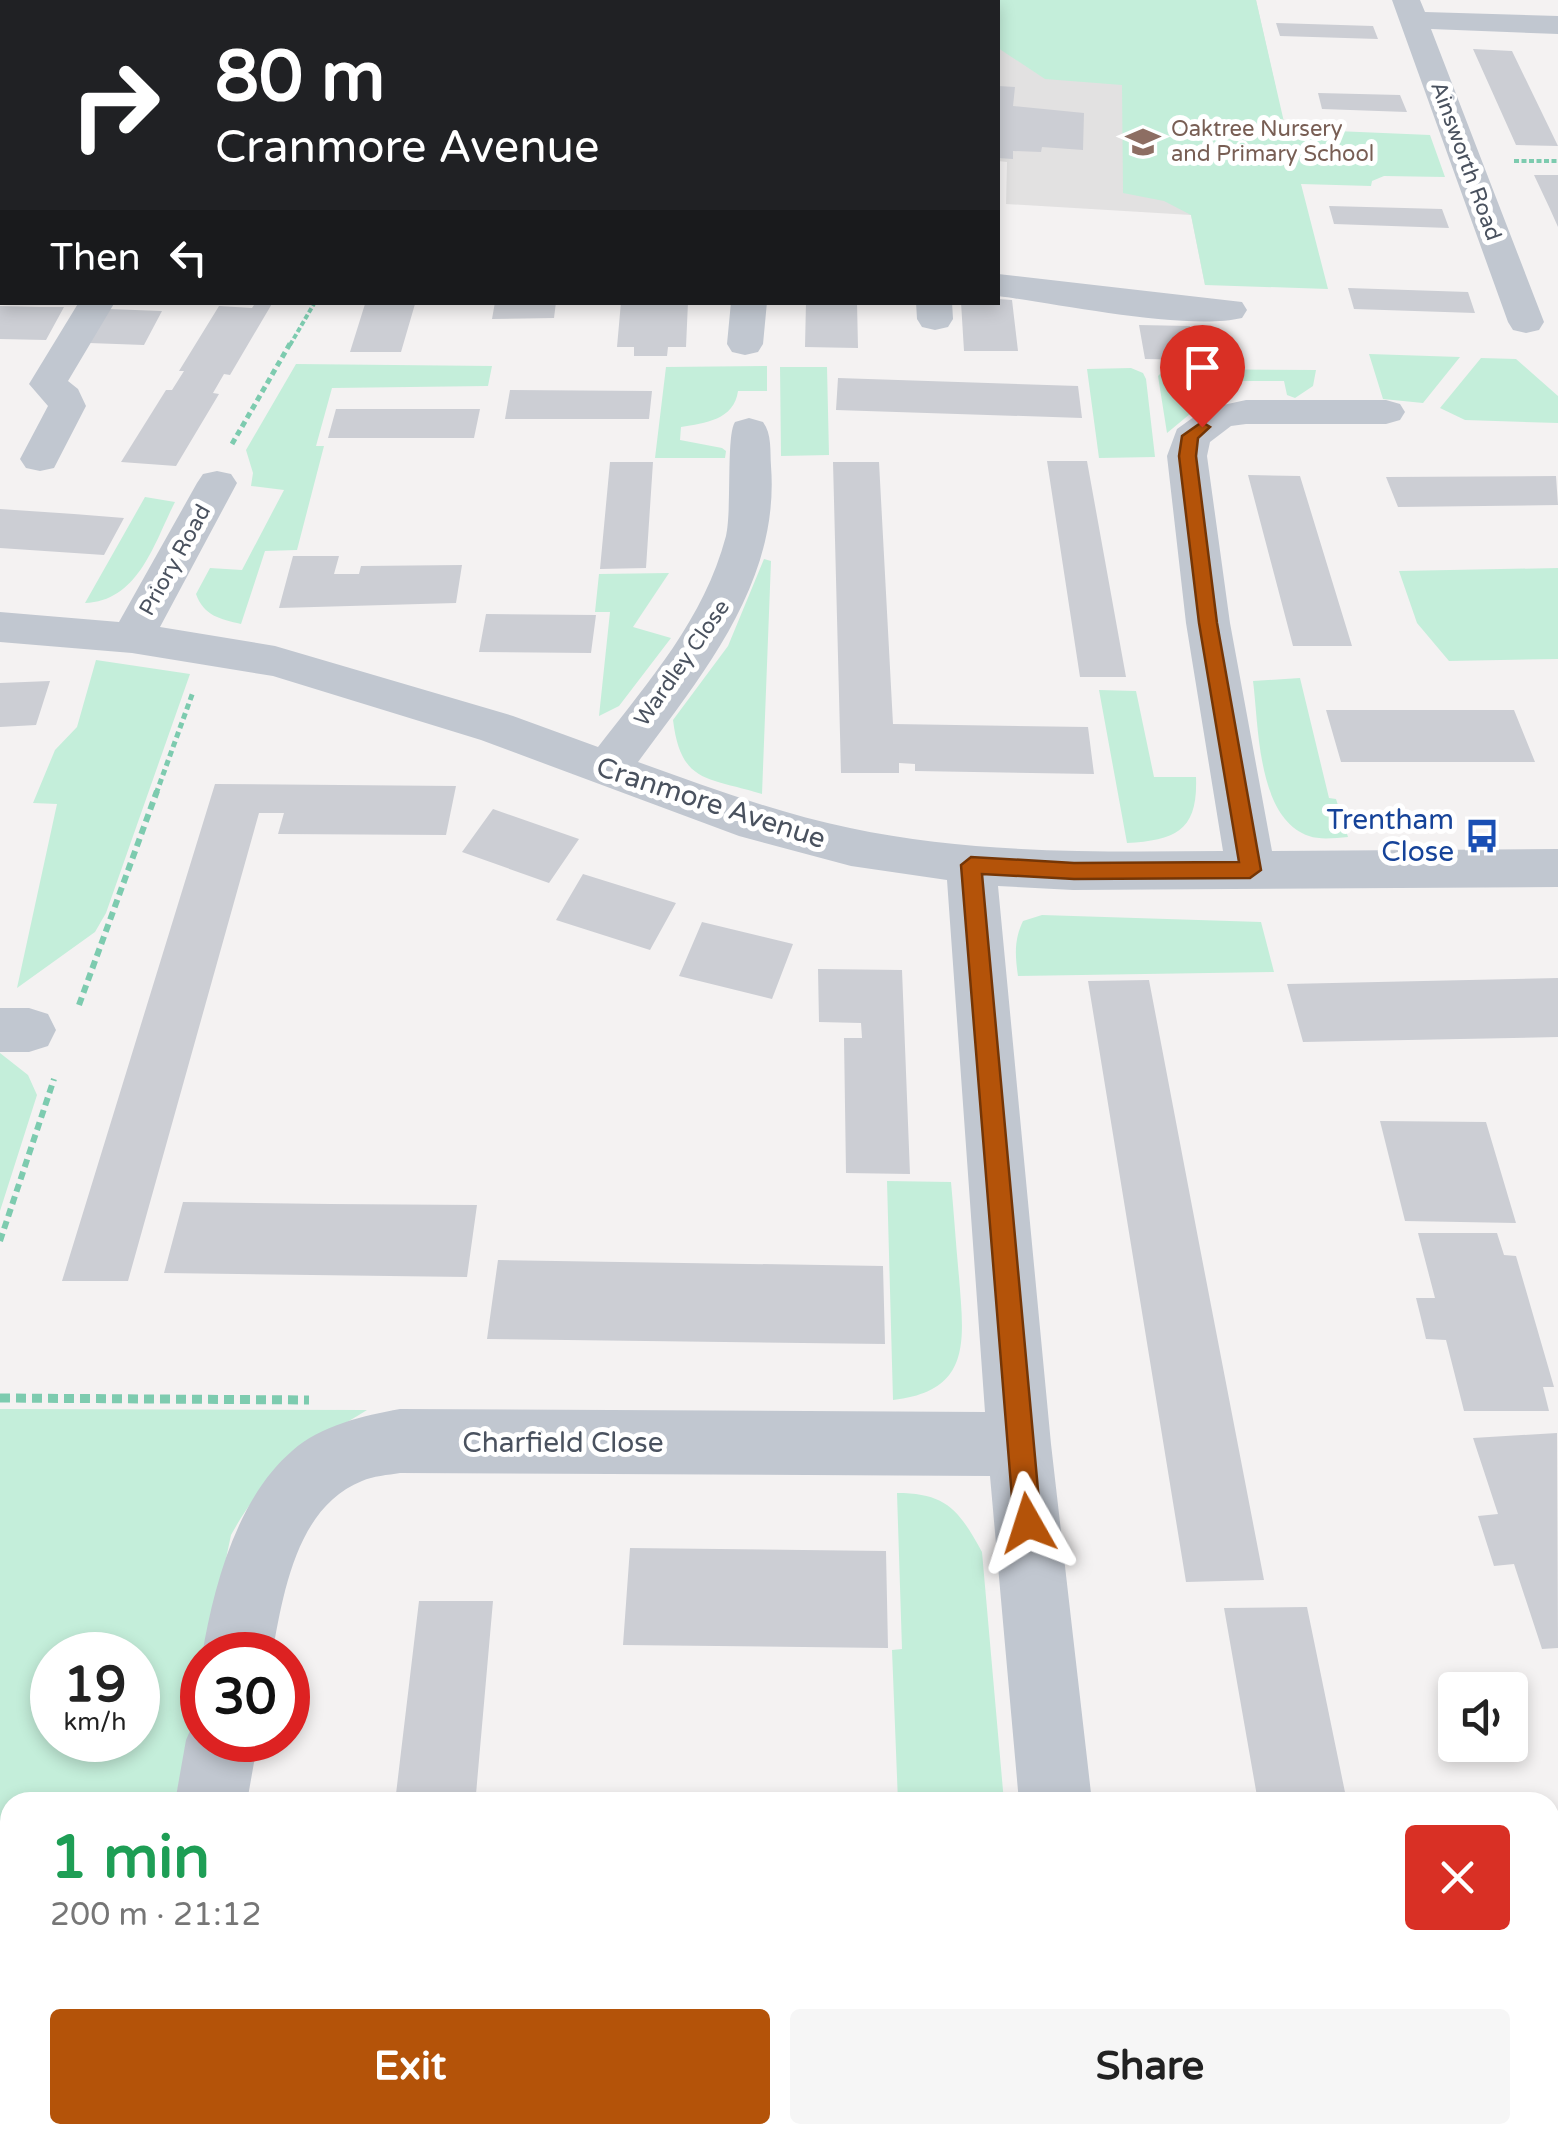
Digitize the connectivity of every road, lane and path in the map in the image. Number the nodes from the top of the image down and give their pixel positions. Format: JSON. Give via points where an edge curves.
{"nodes":[{"id":1,"x":1410,"y":10,"type":"edge"},
{"id":2,"x":1558,"y":25,"type":"edge"},
{"id":3,"x":1000,"y":286,"type":"edge"},
{"id":4,"x":95,"y":305,"type":"edge"},
{"id":5,"x":313,"y":305,"type":"edge"},
{"id":6,"x":749,"y":305,"type":"edge"},
{"id":7,"x":1229,"y":310,"type":"dead end"},
{"id":8,"x":1526,"y":322,"type":"dead end"},
{"id":9,"x":745,"y":344,"type":"dead end"},
{"id":10,"x":1386,"y":412,"type":"dead end"},
{"id":11,"x":749,"y":430,"type":"dead end"},
{"id":12,"x":40,"y":459,"type":"dead end"},
{"id":13,"x":217,"y":483,"type":"joint"},
{"id":14,"x":0,"y":627,"type":"edge"},
{"id":15,"x":132,"y":638,"type":"junction"},
{"id":16,"x":209,"y":649,"type":"junction"},
{"id":17,"x":606,"y":771,"type":"junction"},
{"id":18,"x":971,"y":865,"type":"junction"},
{"id":19,"x":1558,"y":868,"type":"edge"},
{"id":20,"x":1250,"y":870,"type":"junction"},
{"id":21,"x":33,"y":1030,"type":"edge"},
{"id":22,"x":0,"y":1242,"type":"edge"},
{"id":23,"x":0,"y":1398,"type":"edge"},
{"id":24,"x":327,"y":1400,"type":"dead end"},
{"id":25,"x":1020,"y":1444,"type":"junction"},
{"id":26,"x":243,"y":1632,"type":"edge"},
{"id":27,"x":218,"y":1762,"type":"edge"},
{"id":28,"x":212,"y":1792,"type":"edge"},
{"id":29,"x":1055,"y":1792,"type":"edge"}],
"edges":[{"from":1,"to":2,"type":"street"},
{"from":1,"to":8,"type":"street","name":"Ainsworth Road"},
{"from":3,"to":7,"type":"street","via":[[1074,309]]},
{"from":4,"to":12,"type":"street","via":[[32,383],[64,397],[66,406]]},
{"from":5,"to":13,"type":"path","via":[[230,448]]},
{"from":6,"to":9,"type":"street"},
{"from":10,"to":20,"type":"street","via":[[1246,412],[1219,417],[1190,436],[1208,623]]},
{"from":11,"to":17,"type":"street","name":"Wardley Close","via":[[749,539],[734,588]]},
{"from":13,"to":15,"type":"street","name":"Priory Road"},
{"from":14,"to":15,"type":"street","name":"Cranmore Avenue"},
{"from":15,"to":16,"type":"street","name":"Cranmore Avenue"},
{"from":16,"to":17,"type":"street","name":"Cranmore Avenue","via":[[381,690]]},
{"from":16,"to":21,"type":"path"},
{"from":17,"to":18,"type":"street","name":"Cranmore Avenue","via":[[808,838]]},
{"from":18,"to":20,"type":"street","name":"Cranmore Avenue"},
{"from":18,"to":25,"type":"street"},
{"from":19,"to":20,"type":"street","name":"Cranmore Avenue"},
{"from":21,"to":22,"type":"path"},
{"from":23,"to":24,"type":"path"},
{"from":25,"to":26,"type":"street","name":"Charfield Close","via":[[400,1441],[366,1448],[316,1472],[282,1513]]},
{"from":25,"to":29,"type":"street"},
{"from":27,"to":28,"type":"street"}]}
